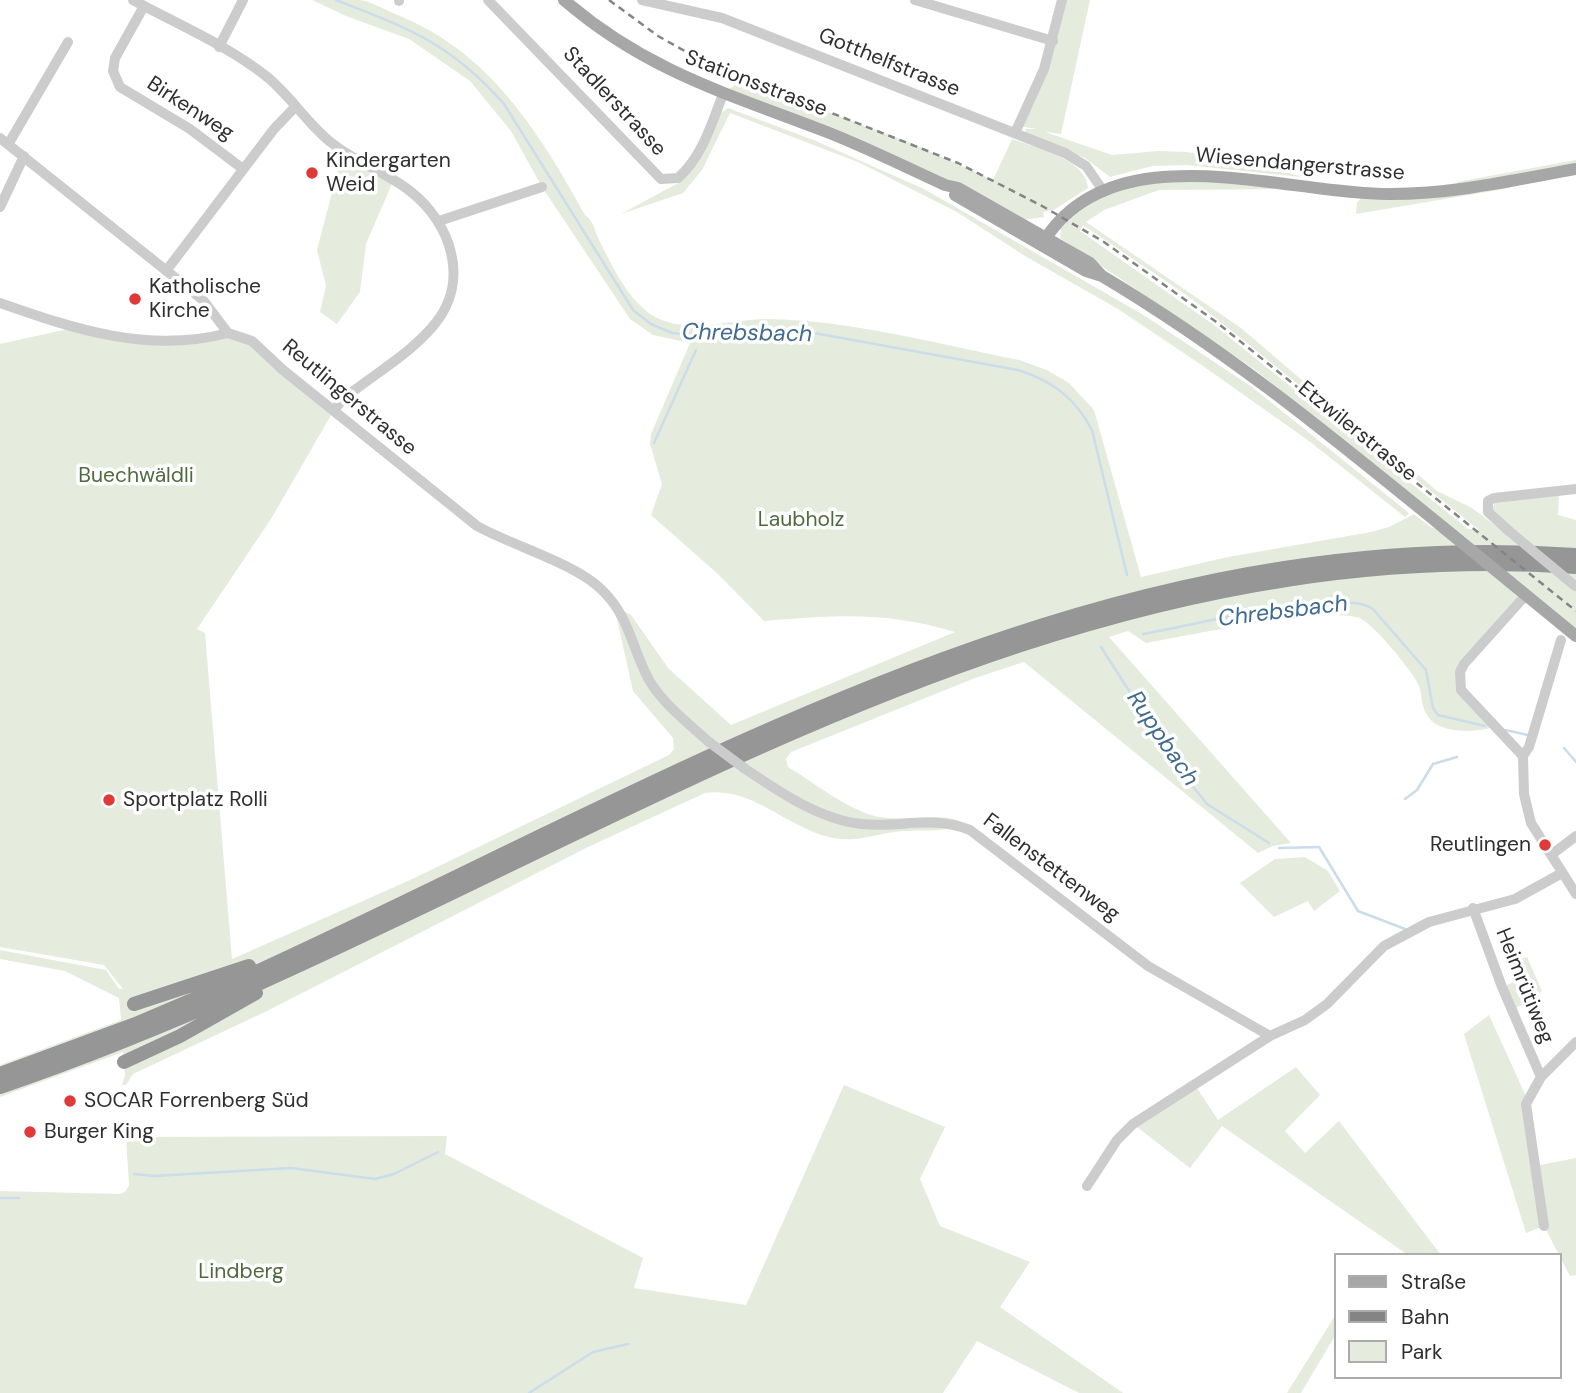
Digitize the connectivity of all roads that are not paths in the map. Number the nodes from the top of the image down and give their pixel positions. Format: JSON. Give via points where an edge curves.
{"nodes":[{"id":1,"x":132,"y":0,"type":"edge"},
{"id":2,"x":243,"y":0,"type":"edge"},
{"id":3,"x":488,"y":0,"type":"edge"},
{"id":4,"x":564,"y":0,"type":"edge"},
{"id":5,"x":642,"y":0,"type":"edge"},
{"id":6,"x":915,"y":0,"type":"edge"},
{"id":7,"x":1062,"y":0,"type":"edge"},
{"id":8,"x":144,"y":6,"type":"junction"},
{"id":9,"x":1052,"y":41,"type":"junction"},
{"id":10,"x":68,"y":42,"type":"dead end"},
{"id":11,"x":219,"y":47,"type":"junction"},
{"id":12,"x":723,"y":94,"type":"junction"},
{"id":13,"x":296,"y":106,"type":"junction"},
{"id":14,"x":1015,"y":133,"type":"junction"},
{"id":15,"x":4,"y":141,"type":"edge"},
{"id":16,"x":24,"y":156,"type":"junction"},
{"id":17,"x":243,"y":169,"type":"junction"},
{"id":18,"x":1576,"y":169,"type":"edge"},
{"id":19,"x":945,"y":185,"type":"joint"},
{"id":20,"x":542,"y":187,"type":"dead end"},
{"id":21,"x":1104,"y":192,"type":"junction"},
{"id":22,"x":0,"y":207,"type":"edge"},
{"id":23,"x":439,"y":221,"type":"junction"},
{"id":24,"x":1044,"y":241,"type":"junction"},
{"id":25,"x":166,"y":271,"type":"junction"},
{"id":26,"x":0,"y":303,"type":"edge"},
{"id":27,"x":228,"y":333,"type":"junction"},
{"id":28,"x":334,"y":410,"type":"junction"},
{"id":29,"x":1576,"y":489,"type":"edge"},
{"id":30,"x":1576,"y":555,"type":"edge"},
{"id":31,"x":1576,"y":567,"type":"edge"},
{"id":32,"x":595,"y":584,"type":"joint"},
{"id":33,"x":1576,"y":587,"type":"edge"},
{"id":34,"x":1525,"y":596,"type":"junction"},
{"id":35,"x":1576,"y":636,"type":"edge"},
{"id":36,"x":1561,"y":640,"type":"dead end"},
{"id":37,"x":1523,"y":756,"type":"junction"},
{"id":38,"x":1576,"y":836,"type":"edge"},
{"id":39,"x":1551,"y":855,"type":"junction"},
{"id":40,"x":1562,"y":873,"type":"junction"},
{"id":41,"x":1576,"y":894,"type":"edge"},
{"id":42,"x":1473,"y":908,"type":"junction"},
{"id":43,"x":308,"y":949,"type":"junction"},
{"id":44,"x":292,"y":970,"type":"junction"},
{"id":45,"x":134,"y":1004,"type":"dead end"},
{"id":46,"x":1270,"y":1036,"type":"junction"},
{"id":47,"x":1576,"y":1042,"type":"edge"},
{"id":48,"x":124,"y":1062,"type":"dead end"},
{"id":49,"x":0,"y":1074,"type":"edge"},
{"id":50,"x":1541,"y":1077,"type":"junction"},
{"id":51,"x":0,"y":1087,"type":"edge"},
{"id":52,"x":1087,"y":1186,"type":"dead end"},
{"id":53,"x":1544,"y":1226,"type":"dead end"}],
"edges":[{"from":1,"to":8,"type":"street"},
{"from":2,"to":11,"type":"street"},
{"from":3,"to":12,"type":"street","name":"Stadlerstrasse","via":[[661,179],[678,178],[694,158]]},
{"from":4,"to":12,"type":"main road","name":"Stationsstrasse","via":[[637,54]]},
{"from":5,"to":14,"type":"street","name":"Gotthelfstrasse","via":[[722,18]]},
{"from":6,"to":9,"type":"street"},
{"from":7,"to":9,"type":"street"},
{"from":8,"to":11,"type":"street"},
{"from":8,"to":17,"type":"street","name":"Birkenweg","via":[[115,58],[113,71],[120,87],[190,129]]},
{"from":9,"to":14,"type":"street","via":[[1039,83]]},
{"from":10,"to":15,"type":"street"},
{"from":11,"to":13,"type":"street","via":[[262,73]]},
{"from":12,"to":19,"type":"main road","name":"Stationsstrasse","via":[[820,129]]},
{"from":13,"to":17,"type":"street"},
{"from":13,"to":23,"type":"street","via":[[330,142],[404,186]]},
{"from":14,"to":21,"type":"street","name":"Gotthelfstrasse","via":[[1079,160]]},
{"from":15,"to":16,"type":"street","name":"Reutlingerstrasse"},
{"from":16,"to":22,"type":"street"},
{"from":16,"to":25,"type":"street","name":"Reutlingerstrasse"},
{"from":17,"to":25,"type":"street"},
{"from":18,"to":21,"type":"main road","name":"Wiesendangerstrasse","via":[[1411,194],[1355,193],[1186,175],[1141,180]]},
{"from":19,"to":24,"type":"main road","name":"Etzwilerstrasse","via":[[954,195]]},
{"from":20,"to":23,"type":"street"},
{"from":21,"to":24,"type":"main road","name":"Wiesendangerstrasse","via":[[1067,215]]},
{"from":23,"to":28,"type":"street","via":[[452,250],[454,269],[445,309],[426,334]]},
{"from":24,"to":34,"type":"main road","name":"Etzwilerstrasse","bridge":true,"via":[[1263,381]]},
{"from":25,"to":27,"type":"street","name":"Reutlingerstrasse","via":[[203,300]]},
{"from":26,"to":27,"type":"street","via":[[72,328],[123,338],[203,340]]},
{"from":27,"to":28,"type":"street","name":"Reutlingerstrasse","via":[[252,341]]},
{"from":28,"to":32,"type":"street","name":"Reutlingerstrasse","via":[[477,526]]},
{"from":29,"to":33,"type":"street","bridge":true,"via":[[1494,498],[1486,507]]},
{"from":30,"to":43,"type":"highway","via":[[1463,551],[1339,559],[1186,585],[1048,622],[917,668],[785,722]]},
{"from":31,"to":44,"type":"highway","via":[[1469,563],[1337,571],[1194,595],[1044,635],[916,681],[754,749]]},
{"from":32,"to":46,"type":"street","name":"Fallenstettenweg","bridge":true,"via":[[630,629],[658,693],[744,768],[846,821],[872,825],[944,821],[970,830],[1148,966]]},
{"from":34,"to":35,"type":"main road","name":"Etzwilerstrasse"},
{"from":34,"to":37,"type":"street","via":[[1464,664],[1460,681],[1461,690]]},
{"from":36,"to":37,"type":"street"},
{"from":37,"to":39,"type":"street","via":[[1526,807],[1534,830]]},
{"from":38,"to":39,"type":"street"},
{"from":39,"to":40,"type":"street"},
{"from":40,"to":41,"type":"street"},
{"from":40,"to":42,"type":"street","via":[[1515,900]]},
{"from":42,"to":46,"type":"street","via":[[1429,922],[1384,946],[1327,1004]]},
{"from":42,"to":50,"type":"street","name":"Heimrütiweg"},
{"from":43,"to":45,"type":"highway"},
{"from":43,"to":49,"type":"highway","via":[[138,1023]]},
{"from":44,"to":48,"type":"highway","via":[[230,1010]]},
{"from":44,"to":51,"type":"highway","via":[[149,1032]]},
{"from":46,"to":52,"type":"street","via":[[1133,1124],[1112,1146]]},
{"from":47,"to":50,"type":"street"},
{"from":50,"to":53,"type":"street","via":[[1526,1104]]}]}
